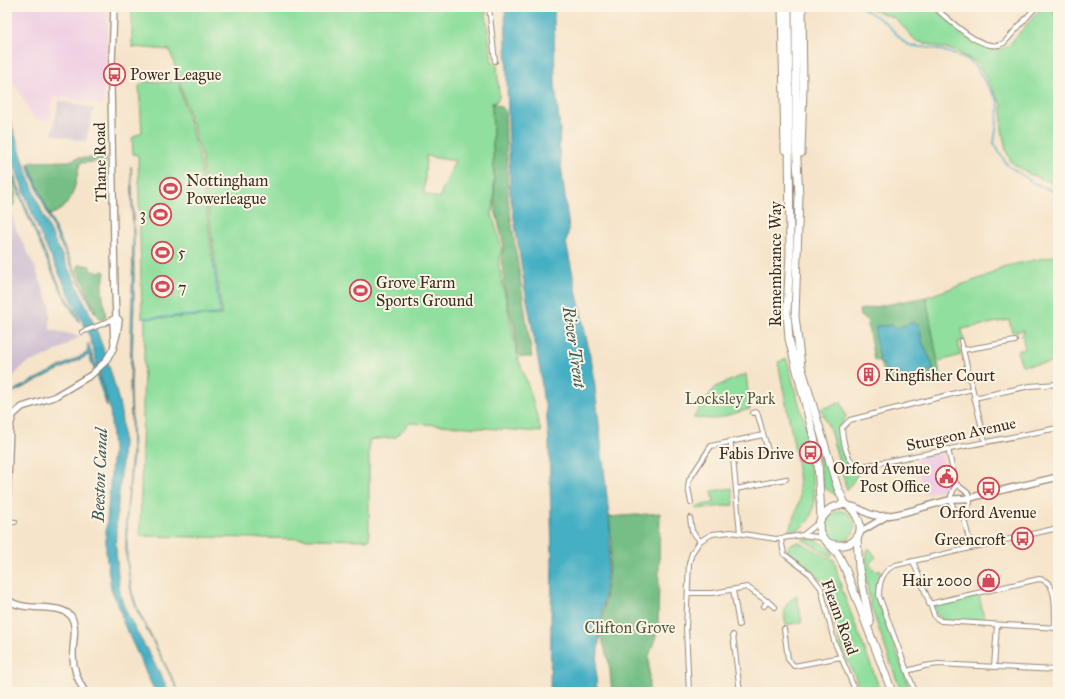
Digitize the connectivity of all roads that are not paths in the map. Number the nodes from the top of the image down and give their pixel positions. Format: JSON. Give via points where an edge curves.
{"nodes":[{"id":1,"x":114,"y":7,"type":"edge"},
{"id":2,"x":489,"y":7,"type":"edge"},
{"id":3,"x":782,"y":7,"type":"edge"},
{"id":4,"x":788,"y":7,"type":"edge"},
{"id":5,"x":796,"y":7,"type":"edge"},
{"id":6,"x":802,"y":7,"type":"edge"},
{"id":7,"x":934,"y":7,"type":"edge"},
{"id":8,"x":1036,"y":7,"type":"edge"},
{"id":9,"x":1053,"y":7,"type":"edge"},
{"id":10,"x":1058,"y":14,"type":"edge"},
{"id":11,"x":496,"y":61,"type":"dead end"},
{"id":12,"x":793,"y":84,"type":"junction"},
{"id":13,"x":790,"y":194,"type":"junction"},
{"id":14,"x":799,"y":196,"type":"junction"},
{"id":15,"x":116,"y":316,"type":"junction"},
{"id":16,"x":82,"y":332,"type":"dead end"},
{"id":17,"x":961,"y":341,"type":"dead end"},
{"id":18,"x":1015,"y":341,"type":"dead end"},
{"id":19,"x":963,"y":350,"type":"junction"},
{"id":20,"x":1058,"y":384,"type":"edge"},
{"id":21,"x":972,"y":389,"type":"junction"},
{"id":22,"x":974,"y":398,"type":"junction"},
{"id":23,"x":753,"y":413,"type":"dead end"},
{"id":24,"x":1058,"y":428,"type":"edge"},
{"id":25,"x":763,"y":435,"type":"junction"},
{"id":26,"x":730,"y":441,"type":"junction"},
{"id":27,"x":984,"y":441,"type":"junction"},
{"id":28,"x":767,"y":448,"type":"junction"},
{"id":29,"x":761,"y":449,"type":"dead end"},
{"id":30,"x":948,"y":449,"type":"junction"},
{"id":31,"x":768,"y":454,"type":"dead end"},
{"id":32,"x":1058,"y":477,"type":"edge"},
{"id":33,"x":786,"y":479,"type":"dead end"},
{"id":34,"x":780,"y":480,"type":"junction"},
{"id":35,"x":956,"y":484,"type":"junction"},
{"id":36,"x":782,"y":486,"type":"dead end"},
{"id":37,"x":736,"y":488,"type":"junction"},
{"id":38,"x":690,"y":496,"type":"junction"},
{"id":39,"x":684,"y":497,"type":"dead end"},
{"id":40,"x":951,"y":499,"type":"junction"},
{"id":41,"x":969,"y":500,"type":"junction"},
{"id":42,"x":691,"y":503,"type":"dead end"},
{"id":43,"x":847,"y":505,"type":"junction"},
{"id":44,"x":7,"y":506,"type":"edge"},
{"id":45,"x":891,"y":515,"type":"junction"},
{"id":46,"x":963,"y":515,"type":"junction"},
{"id":47,"x":820,"y":520,"type":"junction"},
{"id":48,"x":7,"y":521,"type":"edge"},
{"id":49,"x":692,"y":521,"type":"dead end"},
{"id":50,"x":15,"y":522,"type":"dead end"},
{"id":51,"x":1058,"y":528,"type":"edge"},
{"id":52,"x":740,"y":533,"type":"junction"},
{"id":53,"x":858,"y":534,"type":"junction"},
{"id":54,"x":803,"y":535,"type":"junction"},
{"id":55,"x":780,"y":539,"type":"junction"},
{"id":56,"x":825,"y":540,"type":"junction"},
{"id":57,"x":700,"y":541,"type":"junction"},
{"id":58,"x":971,"y":547,"type":"junction"},
{"id":59,"x":913,"y":561,"type":"junction"},
{"id":60,"x":733,"y":590,"type":"junction"},
{"id":61,"x":688,"y":593,"type":"junction"},
{"id":62,"x":7,"y":599,"type":"edge"},
{"id":63,"x":768,"y":601,"type":"junction"},
{"id":64,"x":929,"y":604,"type":"junction"},
{"id":65,"x":764,"y":606,"type":"dead end"},
{"id":66,"x":775,"y":607,"type":"dead end"},
{"id":67,"x":738,"y":618,"type":"junction"},
{"id":68,"x":732,"y":619,"type":"dead end"},
{"id":69,"x":739,"y":625,"type":"dead end"},
{"id":70,"x":997,"y":625,"type":"junction"},
{"id":71,"x":1056,"y":628,"type":"edge"},
{"id":72,"x":784,"y":629,"type":"dead end"},
{"id":73,"x":733,"y":635,"type":"dead end"},
{"id":74,"x":874,"y":643,"type":"junction"},
{"id":75,"x":841,"y":657,"type":"junction"},
{"id":76,"x":994,"y":667,"type":"junction"},
{"id":77,"x":1058,"y":670,"type":"edge"},
{"id":78,"x":907,"y":671,"type":"junction"},
{"id":79,"x":85,"y":692,"type":"edge"},
{"id":80,"x":689,"y":692,"type":"edge"},
{"id":81,"x":740,"y":692,"type":"edge"},
{"id":82,"x":856,"y":692,"type":"edge"},
{"id":83,"x":892,"y":692,"type":"edge"},
{"id":84,"x":915,"y":692,"type":"edge"}],
"edges":[{"from":1,"to":15,"type":"street","name":"Thane Road","via":[[112,88]]},
{"from":2,"to":11,"type":"street"},
{"from":3,"to":13,"type":"highway","via":[[784,139]]},
{"from":4,"to":12,"type":"highway","name":"Remembrance Way"},
{"from":5,"to":12,"type":"highway","name":"Remembrance Way"},
{"from":6,"to":14,"type":"highway","via":[[803,95]]},
{"from":7,"to":8,"type":"street","via":[[971,37],[998,45],[1004,43]]},
{"from":9,"to":10,"type":"street"},
{"from":12,"to":13,"type":"highway","name":"Remembrance Way"},
{"from":12,"to":14,"type":"highway","name":"Remembrance Way"},
{"from":13,"to":47,"type":"highway","name":"Remembrance Way","via":[[787,312],[789,339],[815,442]]},
{"from":14,"to":43,"type":"highway","name":"Remembrance Way","via":[[795,316],[801,366],[837,486]]},
{"from":15,"to":16,"type":"street"},
{"from":15,"to":44,"type":"street","name":"Thane Road","via":[[113,322],[114,342],[103,366],[54,398],[22,407],[13,415],[10,426]]},
{"from":17,"to":19,"type":"street"},
{"from":18,"to":19,"type":"street"},
{"from":19,"to":21,"type":"street"},
{"from":20,"to":22,"type":"street","via":[[1025,386]]},
{"from":21,"to":22,"type":"street"},
{"from":21,"to":30,"type":"street","name":"Sturgeon Avenue","via":[[850,420],[842,428],[850,461],[857,466]]},
{"from":22,"to":27,"type":"street"},
{"from":23,"to":25,"type":"street","via":[[757,412]]},
{"from":24,"to":27,"type":"street","name":"Sturgeon Avenue"},
{"from":25,"to":26,"type":"street"},
{"from":25,"to":28,"type":"street"},
{"from":26,"to":37,"type":"street"},
{"from":26,"to":38,"type":"street","via":[[709,448],[690,480]]},
{"from":27,"to":30,"type":"street","name":"Sturgeon Avenue"},
{"from":28,"to":29,"type":"street"},
{"from":28,"to":31,"type":"street"},
{"from":30,"to":35,"type":"street"},
{"from":32,"to":41,"type":"street"},
{"from":33,"to":34,"type":"street"},
{"from":34,"to":36,"type":"street"},
{"from":34,"to":37,"type":"street"},
{"from":35,"to":40,"type":"street"},
{"from":35,"to":41,"type":"street","via":[[968,492]]},
{"from":37,"to":52,"type":"street"},
{"from":38,"to":39,"type":"street"},
{"from":38,"to":42,"type":"street"},
{"from":40,"to":41,"type":"street"},
{"from":40,"to":45,"type":"street"},
{"from":40,"to":46,"type":"street","via":[[953,508]]},
{"from":41,"to":46,"type":"street","via":[[970,503]]},
{"from":43,"to":45,"type":"street","via":[[856,506],[873,516]]},
{"from":43,"to":47,"type":"highway","via":[[831,508]]},
{"from":43,"to":53,"type":"highway","via":[[858,519]]},
{"from":45,"to":53,"type":"street"},
{"from":46,"to":58,"type":"street"},
{"from":47,"to":54,"type":"street"},
{"from":47,"to":56,"type":"highway","via":[[820,533]]},
{"from":48,"to":50,"type":"street"},
{"from":49,"to":57,"type":"street","via":[[692,531]]},
{"from":51,"to":58,"type":"street"},
{"from":52,"to":55,"type":"street"},
{"from":52,"to":57,"type":"street","via":[[712,534]]},
{"from":53,"to":56,"type":"highway","via":[[849,544],[842,546]]},
{"from":53,"to":74,"type":"highway","via":[[859,570]]},
{"from":54,"to":55,"type":"street"},
{"from":54,"to":56,"type":"street"},
{"from":55,"to":75,"type":"street","name":"Fleam Road","via":[[784,554],[810,574],[821,588],[834,642]]},
{"from":56,"to":74,"type":"highway","via":[[838,554],[845,568]]},
{"from":57,"to":61,"type":"street","via":[[690,558]]},
{"from":58,"to":59,"type":"street"},
{"from":59,"to":64,"type":"street"},
{"from":59,"to":78,"type":"street","via":[[888,569],[879,589]]},
{"from":60,"to":61,"type":"street","via":[[708,594]]},
{"from":60,"to":63,"type":"street","via":[[747,587]]},
{"from":60,"to":67,"type":"street"},
{"from":61,"to":80,"type":"street","via":[[686,628]]},
{"from":62,"to":79,"type":"street","via":[[19,605],[65,611],[71,616],[74,626],[73,663]]},
{"from":63,"to":65,"type":"street"},
{"from":63,"to":66,"type":"street"},
{"from":64,"to":70,"type":"street","via":[[935,617],[940,621]]},
{"from":64,"to":71,"type":"street","via":[[1043,579],[1050,584],[1053,591]]},
{"from":67,"to":68,"type":"street"},
{"from":67,"to":69,"type":"street"},
{"from":70,"to":71,"type":"street"},
{"from":70,"to":76,"type":"street"},
{"from":72,"to":75,"type":"street","via":[[782,635],[788,659],[794,666]]},
{"from":73,"to":81,"type":"street"},
{"from":74,"to":83,"type":"highway"},
{"from":75,"to":82,"type":"street","name":"Fleam Road"},
{"from":76,"to":77,"type":"street"},
{"from":76,"to":78,"type":"street","via":[[938,664]]},
{"from":78,"to":84,"type":"street"}]}
